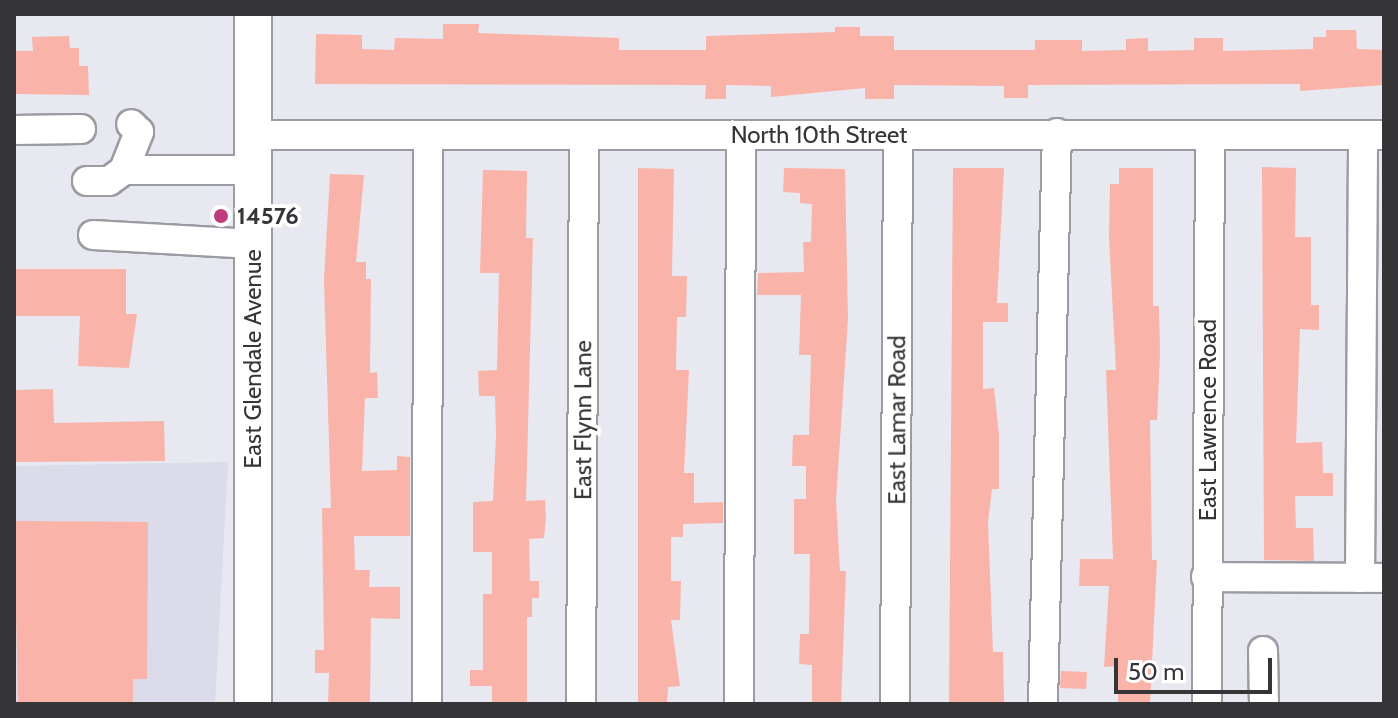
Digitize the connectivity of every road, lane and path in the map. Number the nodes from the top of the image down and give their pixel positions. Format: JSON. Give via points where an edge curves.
{"nodes":[{"id":1,"x":253,"y":14,"type":"edge"},
{"id":2,"x":131,"y":124,"type":"dead end"},
{"id":3,"x":81,"y":129,"type":"dead end"},
{"id":4,"x":14,"y":130,"type":"edge"},
{"id":5,"x":1057,"y":133,"type":"junction"},
{"id":6,"x":741,"y":135,"type":"junction"},
{"id":7,"x":898,"y":135,"type":"junction"},
{"id":8,"x":1210,"y":135,"type":"junction"},
{"id":9,"x":1374,"y":135,"type":"edge"},
{"id":10,"x":428,"y":136,"type":"junction"},
{"id":11,"x":584,"y":136,"type":"junction"},
{"id":12,"x":253,"y":153,"type":"junction"},
{"id":13,"x":124,"y":170,"type":"junction"},
{"id":14,"x":87,"y":181,"type":"dead end"},
{"id":15,"x":93,"y":235,"type":"dead end"},
{"id":16,"x":253,"y":244,"type":"junction"},
{"id":17,"x":1206,"y":577,"type":"junction"},
{"id":18,"x":1372,"y":578,"type":"edge"},
{"id":19,"x":1263,"y":651,"type":"dead end"},
{"id":20,"x":253,"y":704,"type":"edge"},
{"id":21,"x":427,"y":704,"type":"edge"},
{"id":22,"x":581,"y":704,"type":"edge"},
{"id":23,"x":739,"y":704,"type":"edge"},
{"id":24,"x":895,"y":704,"type":"edge"},
{"id":25,"x":1043,"y":704,"type":"edge"},
{"id":26,"x":1207,"y":704,"type":"edge"},
{"id":27,"x":1264,"y":704,"type":"edge"}],
"edges":[{"from":1,"to":12,"type":"main road","name":"East Glendale Avenue"},
{"from":2,"to":13,"type":"street","via":[[139,132]]},
{"from":3,"to":4,"type":"street"},
{"from":5,"to":7,"type":"street","name":"North 10th Street"},
{"from":5,"to":8,"type":"street","name":"North 10th Street"},
{"from":5,"to":25,"type":"street"},
{"from":6,"to":7,"type":"street","name":"North 10th Street"},
{"from":6,"to":11,"type":"street","name":"North 10th Street"},
{"from":6,"to":23,"type":"street"},
{"from":7,"to":24,"type":"street","name":"East Lamar Road"},
{"from":8,"to":9,"type":"street","name":"North 10th Street"},
{"from":8,"to":17,"type":"street","name":"East Lawrence Road"},
{"from":9,"to":18,"type":"street"},
{"from":10,"to":11,"type":"street","name":"North 10th Street"},
{"from":10,"to":12,"type":"street","name":"North 10th Street"},
{"from":10,"to":21,"type":"street"},
{"from":11,"to":22,"type":"street","name":"East Flynn Lane"},
{"from":12,"to":13,"type":"street","name":"North 10th Street"},
{"from":12,"to":16,"type":"main road","name":"East Glendale Avenue"},
{"from":13,"to":14,"type":"street","name":"North 10th Street","via":[[109,181]]},
{"from":15,"to":16,"type":"street"},
{"from":16,"to":20,"type":"main road","name":"East Glendale Avenue"},
{"from":17,"to":18,"type":"street"},
{"from":17,"to":26,"type":"street","name":"East Lawrence Road"},
{"from":19,"to":27,"type":"street"}]}
